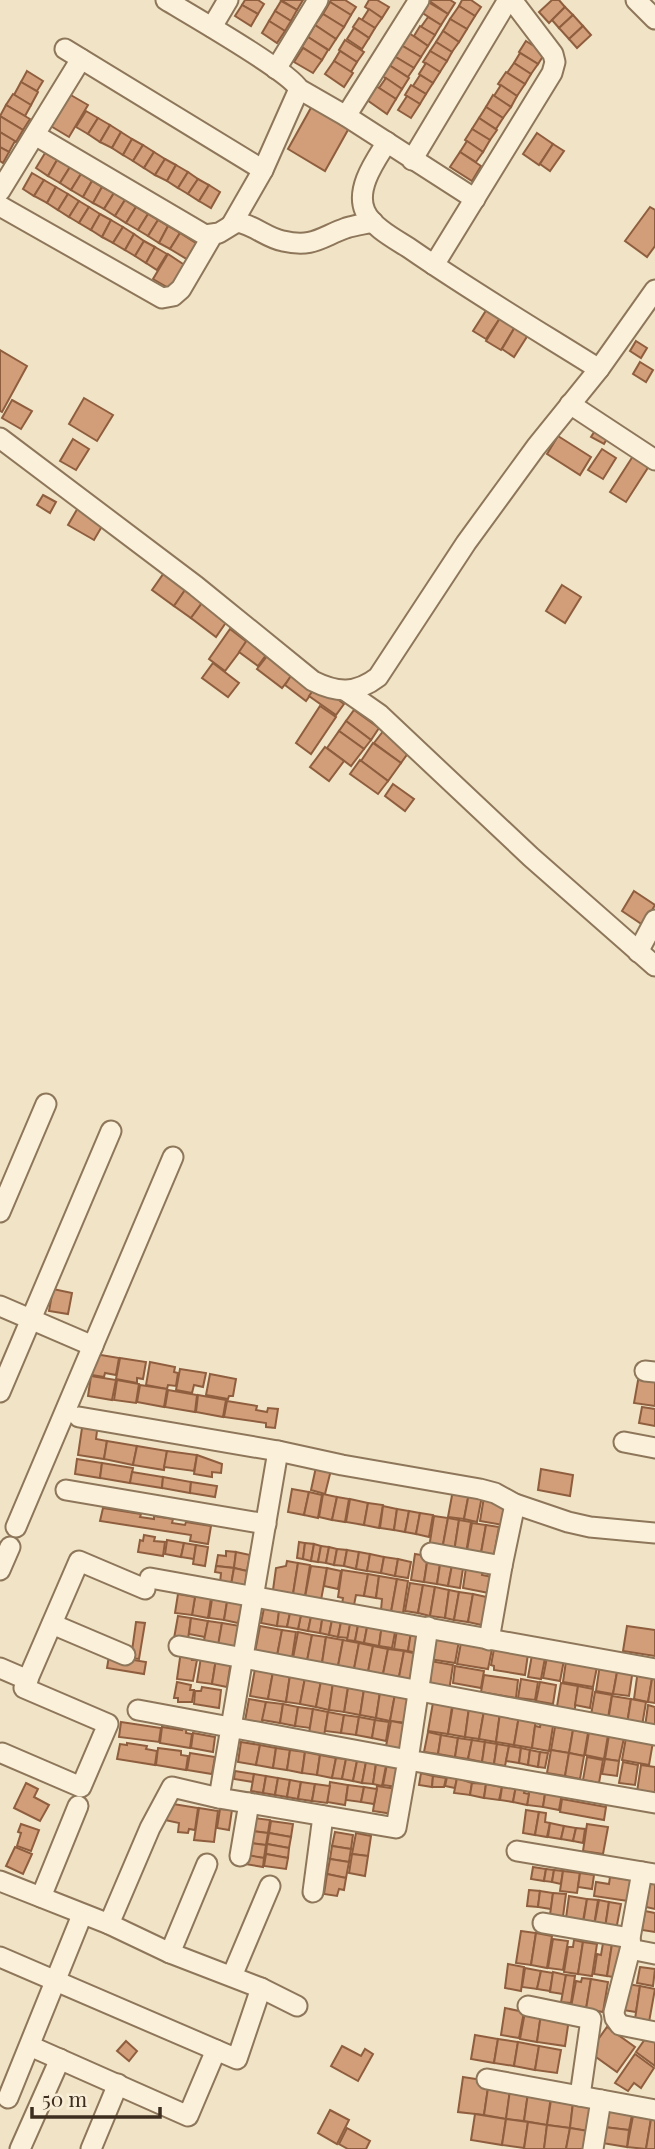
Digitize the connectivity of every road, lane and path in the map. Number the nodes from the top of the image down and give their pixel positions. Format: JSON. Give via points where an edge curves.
{"nodes":[{"id":1,"x":166,"y":0,"type":"edge"},
{"id":2,"x":228,"y":0,"type":"edge"},
{"id":3,"x":318,"y":0,"type":"edge"},
{"id":4,"x":419,"y":0,"type":"edge"},
{"id":5,"x":510,"y":0,"type":"edge"},
{"id":6,"x":636,"y":0,"type":"edge"},
{"id":7,"x":655,"y":19,"type":"edge"},
{"id":8,"x":212,"y":27,"type":"junction"},
{"id":9,"x":275,"y":69,"type":"junction"},
{"id":10,"x":299,"y":89,"type":"junction"},
{"id":11,"x":346,"y":116,"type":"junction"},
{"id":12,"x":35,"y":135,"type":"junction"},
{"id":13,"x":387,"y":142,"type":"junction"},
{"id":14,"x":412,"y":160,"type":"junction"},
{"id":15,"x":263,"y":170,"type":"junction"},
{"id":16,"x":0,"y":191,"type":"edge"},
{"id":17,"x":475,"y":199,"type":"junction"},
{"id":18,"x":0,"y":206,"type":"edge"},
{"id":19,"x":373,"y":222,"type":"junction"},
{"id":20,"x":232,"y":224,"type":"junction"},
{"id":21,"x":212,"y":236,"type":"junction"},
{"id":22,"x":434,"y":265,"type":"junction"},
{"id":23,"x":655,"y":290,"type":"edge"},
{"id":24,"x":599,"y":369,"type":"junction"},
{"id":25,"x":570,"y":404,"type":"junction"},
{"id":26,"x":0,"y":438,"type":"edge"},
{"id":27,"x":655,"y":460,"type":"edge"},
{"id":28,"x":346,"y":691,"type":"junction"},
{"id":29,"x":655,"y":920,"type":"edge"},
{"id":30,"x":638,"y":952,"type":"junction"},
{"id":31,"x":655,"y":966,"type":"edge"},
{"id":32,"x":46,"y":1104,"type":"dead end"},
{"id":33,"x":111,"y":1130,"type":"dead end"},
{"id":34,"x":173,"y":1157,"type":"dead end"},
{"id":35,"x":0,"y":1212,"type":"edge"},
{"id":36,"x":0,"y":1306,"type":"edge"},
{"id":37,"x":31,"y":1319,"type":"junction"},
{"id":38,"x":93,"y":1346,"type":"junction"},
{"id":39,"x":0,"y":1392,"type":"edge"},
{"id":40,"x":79,"y":1417,"type":"dead end"},
{"id":41,"x":624,"y":1442,"type":"dead end"},
{"id":42,"x":655,"y":1448,"type":"edge"},
{"id":43,"x":278,"y":1451,"type":"junction"},
{"id":44,"x":66,"y":1490,"type":"dead end"},
{"id":45,"x":515,"y":1504,"type":"junction"},
{"id":46,"x":266,"y":1524,"type":"junction"},
{"id":47,"x":16,"y":1527,"type":"dead end"},
{"id":48,"x":655,"y":1533,"type":"edge"},
{"id":49,"x":10,"y":1547,"type":"dead end"},
{"id":50,"x":431,"y":1553,"type":"dead end"},
{"id":51,"x":502,"y":1566,"type":"junction"},
{"id":52,"x":0,"y":1570,"type":"edge"},
{"id":53,"x":254,"y":1596,"type":"junction"},
{"id":54,"x":52,"y":1623,"type":"junction"},
{"id":55,"x":428,"y":1627,"type":"junction"},
{"id":56,"x":489,"y":1640,"type":"junction"},
{"id":57,"x":179,"y":1646,"type":"dead end"},
{"id":58,"x":125,"y":1656,"type":"dead end"},
{"id":59,"x":243,"y":1657,"type":"junction"},
{"id":60,"x":0,"y":1668,"type":"edge"},
{"id":61,"x":655,"y":1669,"type":"edge"},
{"id":62,"x":28,"y":1680,"type":"junction"},
{"id":63,"x":417,"y":1690,"type":"junction"},
{"id":64,"x":138,"y":1710,"type":"dead end"},
{"id":65,"x":231,"y":1727,"type":"junction"},
{"id":66,"x":655,"y":1735,"type":"edge"},
{"id":67,"x":2,"y":1753,"type":"dead end"},
{"id":68,"x":408,"y":1760,"type":"junction"},
{"id":69,"x":219,"y":1798,"type":"junction"},
{"id":70,"x":249,"y":1803,"type":"junction"},
{"id":71,"x":655,"y":1803,"type":"edge"},
{"id":72,"x":78,"y":1806,"type":"dead end"},
{"id":73,"x":323,"y":1816,"type":"junction"},
{"id":74,"x":517,"y":1850,"type":"dead end"},
{"id":75,"x":240,"y":1856,"type":"dead end"},
{"id":76,"x":207,"y":1864,"type":"dead end"},
{"id":77,"x":649,"y":1873,"type":"edge"},
{"id":78,"x":0,"y":1881,"type":"edge"},
{"id":79,"x":270,"y":1886,"type":"dead end"},
{"id":80,"x":313,"y":1892,"type":"dead end"},
{"id":81,"x":41,"y":1897,"type":"junction"},
{"id":82,"x":82,"y":1915,"type":"junction"},
{"id":83,"x":543,"y":1923,"type":"dead end"},
{"id":84,"x":109,"y":1924,"type":"junction"},
{"id":85,"x":631,"y":1942,"type":"junction"},
{"id":86,"x":170,"y":1952,"type":"junction"},
{"id":87,"x":655,"y":1954,"type":"edge"},
{"id":88,"x":0,"y":1957,"type":"edge"},
{"id":89,"x":232,"y":1976,"type":"junction"},
{"id":90,"x":56,"y":1983,"type":"junction"},
{"id":91,"x":261,"y":1988,"type":"junction"},
{"id":92,"x":298,"y":2006,"type":"dead end"},
{"id":93,"x":528,"y":2006,"type":"dead end"},
{"id":94,"x":655,"y":2032,"type":"edge"},
{"id":95,"x":30,"y":2046,"type":"junction"},
{"id":96,"x":216,"y":2050,"type":"junction"},
{"id":97,"x":60,"y":2059,"type":"junction"},
{"id":98,"x":487,"y":2078,"type":"dead end"},
{"id":99,"x":118,"y":2084,"type":"junction"},
{"id":100,"x":580,"y":2096,"type":"junction"},
{"id":101,"x":8,"y":2098,"type":"dead end"},
{"id":102,"x":601,"y":2100,"type":"junction"},
{"id":103,"x":655,"y":2110,"type":"edge"},
{"id":104,"x":20,"y":2149,"type":"edge"},
{"id":105,"x":91,"y":2149,"type":"edge"},
{"id":106,"x":593,"y":2149,"type":"edge"}],
"edges":[{"from":1,"to":8,"type":"street"},
{"from":2,"to":8,"type":"street"},
{"from":3,"to":9,"type":"street"},
{"from":4,"to":11,"type":"street"},
{"from":5,"to":14,"type":"street"},
{"from":5,"to":17,"type":"street","via":[[555,62]]},
{"from":6,"to":7,"type":"street"},
{"from":8,"to":9,"type":"street"},
{"from":9,"to":10,"type":"street"},
{"from":10,"to":11,"type":"street"},
{"from":10,"to":15,"type":"street"},
{"from":11,"to":13,"type":"street"},
{"from":12,"to":15,"type":"street","via":[[73,54]]},
{"from":12,"to":16,"type":"street"},
{"from":12,"to":21,"type":"street"},
{"from":13,"to":14,"type":"street"},
{"from":13,"to":19,"type":"street","via":[[367,176],[362,200]]},
{"from":14,"to":17,"type":"street"},
{"from":15,"to":20,"type":"street"},
{"from":17,"to":22,"type":"street"},
{"from":18,"to":21,"type":"street","via":[[162,298],[181,289]]},
{"from":19,"to":20,"type":"street","via":[[301,244],[281,241],[246,223]]},
{"from":19,"to":22,"type":"street"},
{"from":20,"to":21,"type":"street"},
{"from":22,"to":24,"type":"street"},
{"from":23,"to":24,"type":"street"},
{"from":24,"to":25,"type":"street"},
{"from":25,"to":27,"type":"street"},
{"from":25,"to":28,"type":"street","via":[[466,543],[378,677]]},
{"from":26,"to":28,"type":"street","via":[[313,681]]},
{"from":28,"to":30,"type":"street","via":[[379,714]]},
{"from":29,"to":30,"type":"street"},
{"from":30,"to":31,"type":"street"},
{"from":32,"to":35,"type":"street"},
{"from":33,"to":37,"type":"street"},
{"from":34,"to":38,"type":"street"},
{"from":36,"to":37,"type":"street"},
{"from":37,"to":38,"type":"street"},
{"from":37,"to":39,"type":"street"},
{"from":38,"to":47,"type":"street"},
{"from":40,"to":43,"type":"street"},
{"from":41,"to":42,"type":"street"},
{"from":43,"to":45,"type":"street","via":[[480,1489]]},
{"from":43,"to":46,"type":"street"},
{"from":44,"to":46,"type":"street"},
{"from":45,"to":48,"type":"street","via":[[590,1527]]},
{"from":45,"to":51,"type":"street"},
{"from":46,"to":53,"type":"street"},
{"from":49,"to":52,"type":"street"},
{"from":50,"to":51,"type":"street"},
{"from":51,"to":56,"type":"street"},
{"from":53,"to":54,"type":"street","via":[[148,1583],[79,1560]]},
{"from":53,"to":55,"type":"street"},
{"from":53,"to":59,"type":"street"},
{"from":54,"to":58,"type":"street"},
{"from":54,"to":62,"type":"street"},
{"from":55,"to":56,"type":"street"},
{"from":55,"to":63,"type":"street"},
{"from":56,"to":61,"type":"street"},
{"from":57,"to":59,"type":"street"},
{"from":59,"to":63,"type":"street"},
{"from":59,"to":65,"type":"street"},
{"from":60,"to":62,"type":"street"},
{"from":62,"to":67,"type":"street","via":[[24,1688],[108,1724],[81,1787]]},
{"from":63,"to":66,"type":"street"},
{"from":63,"to":68,"type":"street"},
{"from":64,"to":65,"type":"street"},
{"from":65,"to":68,"type":"street"},
{"from":65,"to":69,"type":"street"},
{"from":68,"to":71,"type":"street"},
{"from":68,"to":73,"type":"street","via":[[396,1828]]},
{"from":69,"to":70,"type":"street"},
{"from":69,"to":84,"type":"street","via":[[172,1787]]},
{"from":70,"to":73,"type":"street"},
{"from":70,"to":75,"type":"street"},
{"from":72,"to":81,"type":"street"},
{"from":73,"to":80,"type":"street"},
{"from":74,"to":77,"type":"street"},
{"from":76,"to":86,"type":"street"},
{"from":77,"to":85,"type":"street"},
{"from":78,"to":81,"type":"street"},
{"from":79,"to":89,"type":"street"},
{"from":81,"to":82,"type":"street"},
{"from":82,"to":84,"type":"street"},
{"from":82,"to":90,"type":"street"},
{"from":83,"to":85,"type":"street"},
{"from":84,"to":86,"type":"street"},
{"from":85,"to":87,"type":"street","via":[[635,1950]]},
{"from":85,"to":94,"type":"street","via":[[615,2018],[625,2027]]},
{"from":86,"to":89,"type":"street"},
{"from":88,"to":90,"type":"street"},
{"from":89,"to":91,"type":"street"},
{"from":90,"to":95,"type":"street"},
{"from":90,"to":96,"type":"street"},
{"from":91,"to":92,"type":"street"},
{"from":91,"to":96,"type":"street","via":[[237,2059]]},
{"from":93,"to":100,"type":"street","via":[[591,2019]]},
{"from":95,"to":97,"type":"street"},
{"from":95,"to":101,"type":"street"},
{"from":96,"to":99,"type":"street","via":[[188,2116]]},
{"from":97,"to":99,"type":"street"},
{"from":97,"to":104,"type":"street"},
{"from":98,"to":100,"type":"street"},
{"from":99,"to":105,"type":"street"},
{"from":100,"to":102,"type":"street"},
{"from":102,"to":103,"type":"street"},
{"from":102,"to":106,"type":"street"}]}
